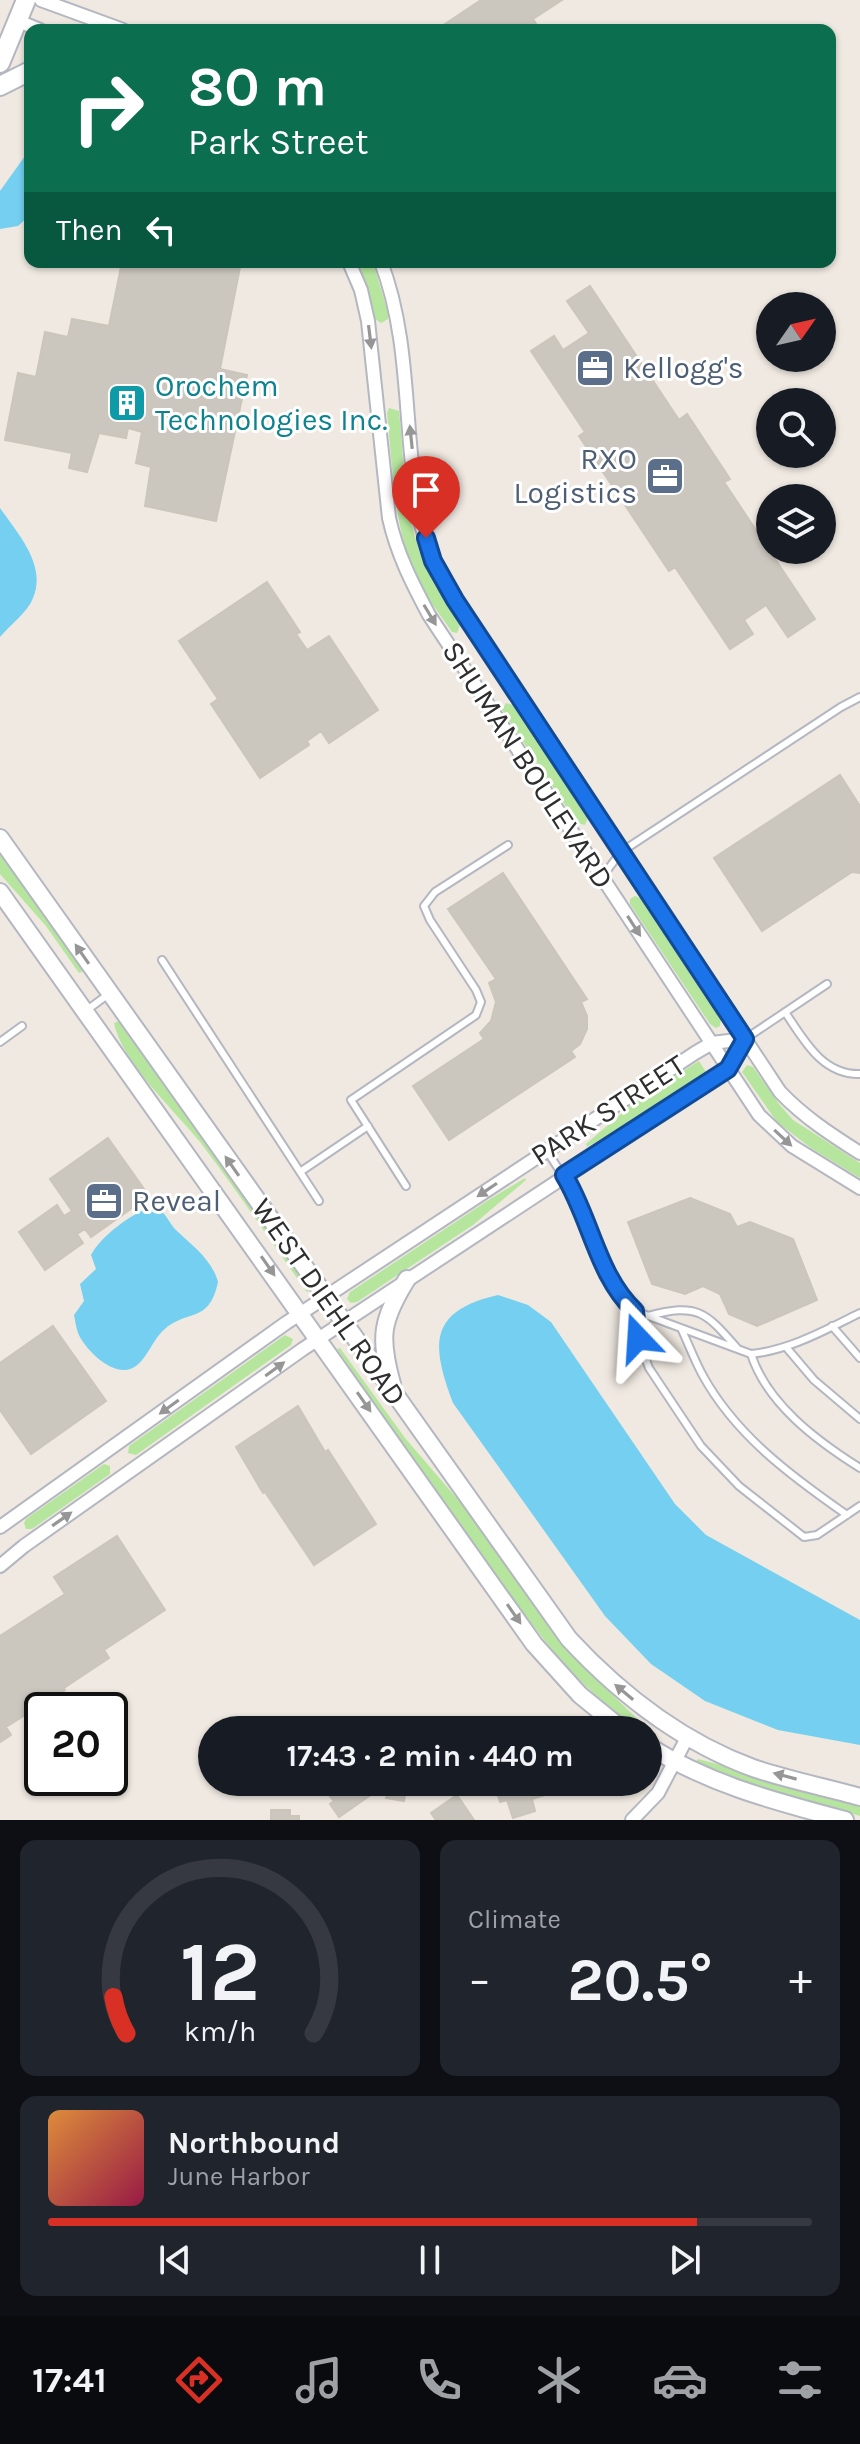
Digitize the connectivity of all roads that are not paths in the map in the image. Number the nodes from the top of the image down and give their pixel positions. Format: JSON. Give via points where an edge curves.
{"nodes":[{"id":1,"x":26,"y":0,"type":"edge"},
{"id":2,"x":41,"y":0,"type":"edge"},
{"id":3,"x":18,"y":21,"type":"junction"},
{"id":4,"x":25,"y":24,"type":"edge"},
{"id":5,"x":107,"y":24,"type":"edge"},
{"id":6,"x":0,"y":63,"type":"edge"},
{"id":7,"x":24,"y":74,"type":"edge"},
{"id":8,"x":0,"y":86,"type":"edge"},
{"id":9,"x":352,"y":268,"type":"edge"},
{"id":10,"x":383,"y":268,"type":"edge"},
{"id":11,"x":860,"y":697,"type":"edge"},
{"id":12,"x":0,"y":838,"type":"edge"},
{"id":13,"x":508,"y":845,"type":"dead end"},
{"id":14,"x":621,"y":852,"type":"junction"},
{"id":15,"x":602,"y":877,"type":"junction"},
{"id":16,"x":0,"y":892,"type":"edge"},
{"id":17,"x":162,"y":960,"type":"dead end"},
{"id":18,"x":827,"y":984,"type":"dead end"},
{"id":19,"x":110,"y":993,"type":"junction"},
{"id":20,"x":86,"y":1011,"type":"junction"},
{"id":21,"x":785,"y":1012,"type":"junction"},
{"id":22,"x":22,"y":1026,"type":"dead end"},
{"id":23,"x":745,"y":1039,"type":"junction"},
{"id":24,"x":0,"y":1042,"type":"edge"},
{"id":25,"x":712,"y":1043,"type":"junction"},
{"id":26,"x":728,"y":1069,"type":"junction"},
{"id":27,"x":860,"y":1074,"type":"edge"},
{"id":28,"x":368,"y":1126,"type":"junction"},
{"id":29,"x":547,"y":1151,"type":"junction"},
{"id":30,"x":860,"y":1153,"type":"edge"},
{"id":31,"x":300,"y":1172,"type":"junction"},
{"id":32,"x":564,"y":1175,"type":"junction"},
{"id":33,"x":406,"y":1186,"type":"dead end"},
{"id":34,"x":860,"y":1188,"type":"edge"},
{"id":35,"x":319,"y":1201,"type":"dead end"},
{"id":36,"x":407,"y":1279,"type":"junction"},
{"id":37,"x":326,"y":1298,"type":"junction"},
{"id":38,"x":635,"y":1311,"type":"junction"},
{"id":39,"x":860,"y":1313,"type":"edge"},
{"id":40,"x":301,"y":1314,"type":"junction"},
{"id":41,"x":648,"y":1316,"type":"junction"},
{"id":42,"x":343,"y":1322,"type":"junction"},
{"id":43,"x":832,"y":1326,"type":"junction"},
{"id":44,"x":681,"y":1328,"type":"junction"},
{"id":45,"x":319,"y":1338,"type":"junction"},
{"id":46,"x":786,"y":1347,"type":"junction"},
{"id":47,"x":738,"y":1349,"type":"junction"},
{"id":48,"x":751,"y":1354,"type":"junction"},
{"id":49,"x":860,"y":1358,"type":"edge"},
{"id":50,"x":394,"y":1393,"type":"junction"},
{"id":51,"x":860,"y":1419,"type":"edge"},
{"id":52,"x":860,"y":1468,"type":"edge"},
{"id":53,"x":860,"y":1506,"type":"edge"},
{"id":54,"x":847,"y":1515,"type":"junction"},
{"id":55,"x":0,"y":1527,"type":"edge"},
{"id":56,"x":0,"y":1566,"type":"edge"},
{"id":57,"x":606,"y":1716,"type":"edge"},
{"id":58,"x":688,"y":1736,"type":"junction"},
{"id":59,"x":662,"y":1755,"type":"edge"},
{"id":60,"x":674,"y":1763,"type":"junction"},
{"id":61,"x":860,"y":1797,"type":"edge"},
{"id":62,"x":632,"y":1820,"type":"edge"},
{"id":63,"x":845,"y":1820,"type":"edge"}],
"edges":[{"from":1,"to":3,"type":"main road"},
{"from":2,"to":5,"type":"street"},
{"from":3,"to":4,"type":"street"},
{"from":3,"to":6,"type":"main road"},
{"from":7,"to":8,"type":"main road"},
{"from":9,"to":15,"type":"street","name":"SHUMAN BOULEVARD","one_way":true,"via":[[368,321],[389,518],[405,571]]},
{"from":14,"to":10,"type":"street","name":"SHUMAN BOULEVARD","one_way":true,"via":[[433,561],[419,516],[398,320]]},
{"from":11,"to":14,"type":"lane"},
{"from":19,"to":12,"type":"street","name":"WEST DIEHL ROAD","one_way":true},
{"from":13,"to":28,"type":"lane","via":[[435,892],[424,906],[481,1002],[476,1015],[351,1100]]},
{"from":14,"to":15,"type":"lane"},
{"from":14,"to":23,"type":"street","name":"SHUMAN BOULEVARD"},
{"from":15,"to":25,"type":"street","name":"SHUMAN BOULEVARD","one_way":true},
{"from":16,"to":20,"type":"street","name":"WEST DIEHL ROAD"},
{"from":17,"to":31,"type":"lane"},
{"from":18,"to":21,"type":"lane"},
{"from":19,"to":20,"type":"lane"},
{"from":37,"to":19,"type":"street","name":"WEST DIEHL ROAD","one_way":true},
{"from":20,"to":40,"type":"street","name":"WEST DIEHL ROAD","one_way":true},
{"from":21,"to":23,"type":"lane"},
{"from":21,"to":27,"type":"lane","via":[[829,1067]]},
{"from":22,"to":24,"type":"lane"},
{"from":23,"to":25,"type":"street","name":"PARK STREET"},
{"from":23,"to":26,"type":"street","name":"PARK STREET"},
{"from":23,"to":30,"type":"street","name":"SHUMAN BOULEVARD","via":[[798,1111]]},
{"from":25,"to":26,"type":"street","name":"SHUMAN BOULEVARD"},
{"from":25,"to":29,"type":"street","name":"PARK STREET"},
{"from":26,"to":32,"type":"street","name":"PARK STREET"},
{"from":26,"to":34,"type":"street","name":"SHUMAN BOULEVARD","one_way":true,"via":[[759,1115],[792,1146]]},
{"from":28,"to":31,"type":"lane"},
{"from":28,"to":33,"type":"lane"},
{"from":29,"to":32,"type":"lane"},
{"from":29,"to":37,"type":"street","name":"PARK STREET","one_way":true},
{"from":31,"to":35,"type":"lane"},
{"from":32,"to":36,"type":"street","name":"PARK STREET"},
{"from":32,"to":38,"type":"lane","via":[[602,1264],[620,1297]]},
{"from":36,"to":42,"type":"street","name":"PARK STREET"},
{"from":36,"to":50,"type":"street","via":[[384,1329]]},
{"from":37,"to":40,"type":"street","name":"PARK STREET"},
{"from":37,"to":42,"type":"street","name":"WEST DIEHL ROAD"},
{"from":38,"to":41,"type":"lane"},
{"from":38,"to":54,"type":"lane","via":[[649,1368],[701,1446],[739,1486],[804,1537],[817,1535]]},
{"from":39,"to":43,"type":"lane"},
{"from":40,"to":45,"type":"street","name":"WEST DIEHL ROAD"},
{"from":40,"to":55,"type":"street","name":"PARK STREET","one_way":true},
{"from":41,"to":44,"type":"lane"},
{"from":41,"to":47,"type":"lane","via":[[686,1309],[699,1312]]},
{"from":42,"to":45,"type":"street","name":"PARK STREET"},
{"from":42,"to":50,"type":"street","name":"WEST DIEHL ROAD"},
{"from":43,"to":46,"type":"lane"},
{"from":43,"to":49,"type":"lane"},
{"from":44,"to":47,"type":"lane"},
{"from":44,"to":54,"type":"lane","via":[[723,1407],[755,1444]]},
{"from":56,"to":45,"type":"street","name":"PARK STREET","one_way":true},
{"from":45,"to":57,"type":"street","name":"WEST DIEHL ROAD","one_way":true,"via":[[534,1644]]},
{"from":46,"to":48,"type":"lane"},
{"from":46,"to":51,"type":"lane","via":[[814,1380]]},
{"from":47,"to":48,"type":"lane"},
{"from":48,"to":52,"type":"lane","via":[[758,1376],[775,1398],[812,1434]]},
{"from":58,"to":50,"type":"street","name":"WEST DIEHL ROAD","one_way":true,"via":[[639,1705],[569,1639]]},
{"from":53,"to":54,"type":"lane"},
{"from":58,"to":60,"type":"street"},
{"from":61,"to":58,"type":"street","name":"WEST DIEHL ROAD","one_way":true,"via":[[752,1768]]},
{"from":59,"to":60,"type":"street"},
{"from":60,"to":62,"type":"street","via":[[658,1793]]},
{"from":60,"to":63,"type":"street","via":[[748,1794]]}]}
